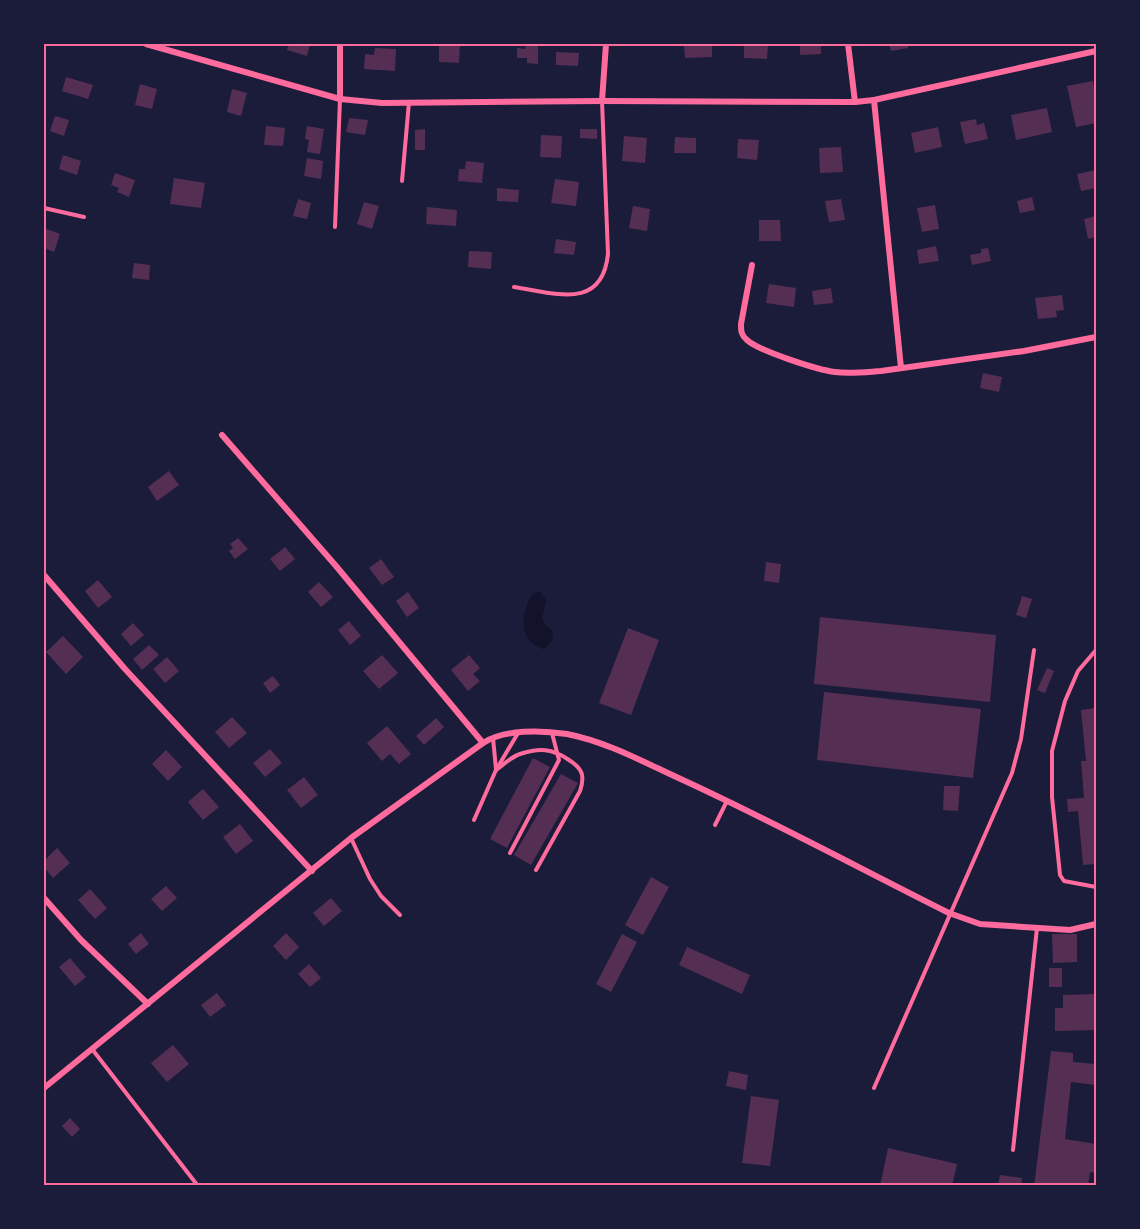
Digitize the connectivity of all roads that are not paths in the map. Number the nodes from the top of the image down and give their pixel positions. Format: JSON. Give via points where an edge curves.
{"nodes":[{"id":1,"x":146,"y":44,"type":"edge"},
{"id":2,"x":340,"y":44,"type":"edge"},
{"id":3,"x":606,"y":44,"type":"edge"},
{"id":4,"x":848,"y":44,"type":"edge"},
{"id":5,"x":1096,"y":51,"type":"edge"},
{"id":6,"x":340,"y":99,"type":"junction"},
{"id":7,"x":874,"y":100,"type":"junction"},
{"id":8,"x":602,"y":101,"type":"junction"},
{"id":9,"x":409,"y":102,"type":"junction"},
{"id":10,"x":855,"y":102,"type":"junction"},
{"id":11,"x":402,"y":181,"type":"dead end"},
{"id":12,"x":44,"y":208,"type":"edge"},
{"id":13,"x":84,"y":217,"type":"dead end"},
{"id":14,"x":335,"y":227,"type":"dead end"},
{"id":15,"x":752,"y":265,"type":"dead end"},
{"id":16,"x":514,"y":287,"type":"dead end"},
{"id":17,"x":1096,"y":337,"type":"edge"},
{"id":18,"x":902,"y":368,"type":"junction"},
{"id":19,"x":222,"y":435,"type":"dead end"},
{"id":20,"x":44,"y":575,"type":"edge"},
{"id":21,"x":1034,"y":650,"type":"dead end"},
{"id":22,"x":1096,"y":650,"type":"edge"},
{"id":23,"x":518,"y":733,"type":"junction"},
{"id":24,"x":552,"y":733,"type":"junction"},
{"id":25,"x":493,"y":737,"type":"junction"},
{"id":26,"x":483,"y":743,"type":"junction"},
{"id":27,"x":558,"y":752,"type":"junction"},
{"id":28,"x":496,"y":770,"type":"junction"},
{"id":29,"x":727,"y":801,"type":"junction"},
{"id":30,"x":474,"y":820,"type":"dead end"},
{"id":31,"x":714,"y":825,"type":"dead end"},
{"id":32,"x":351,"y":838,"type":"junction"},
{"id":33,"x":510,"y":853,"type":"dead end"},
{"id":34,"x":536,"y":870,"type":"dead end"},
{"id":35,"x":312,"y":871,"type":"junction"},
{"id":36,"x":1096,"y":887,"type":"edge"},
{"id":37,"x":44,"y":898,"type":"edge"},
{"id":38,"x":949,"y":913,"type":"junction"},
{"id":39,"x":400,"y":915,"type":"dead end"},
{"id":40,"x":1096,"y":924,"type":"edge"},
{"id":41,"x":1037,"y":928,"type":"junction"},
{"id":42,"x":148,"y":1004,"type":"junction"},
{"id":43,"x":91,"y":1048,"type":"junction"},
{"id":44,"x":44,"y":1088,"type":"edge"},
{"id":45,"x":874,"y":1088,"type":"dead end"},
{"id":46,"x":1014,"y":1150,"type":"dead end"},
{"id":47,"x":198,"y":1185,"type":"edge"}],
"edges":[{"from":1,"to":6,"type":"street"},
{"from":2,"to":6,"type":"street"},
{"from":3,"to":8,"type":"street"},
{"from":4,"to":10,"type":"street"},
{"from":5,"to":7,"type":"street"},
{"from":6,"to":9,"type":"street"},
{"from":6,"to":14,"type":"lane"},
{"from":7,"to":10,"type":"street"},
{"from":7,"to":18,"type":"street"},
{"from":8,"to":9,"type":"street"},
{"from":8,"to":10,"type":"street"},
{"from":8,"to":16,"type":"lane","via":[[606,269],[598,284],[586,293]]},
{"from":9,"to":11,"type":"lane"},
{"from":12,"to":13,"type":"lane"},
{"from":15,"to":18,"type":"street","via":[[741,332],[758,348],[832,372]]},
{"from":17,"to":18,"type":"street"},
{"from":19,"to":26,"type":"street"},
{"from":20,"to":35,"type":"street","via":[[125,669]]},
{"from":21,"to":38,"type":"lane","via":[[1022,739],[1012,773]]},
{"from":22,"to":36,"type":"lane","via":[[1078,671],[1065,701],[1052,751],[1060,875],[1064,881]]},
{"from":23,"to":24,"type":"street"},
{"from":23,"to":25,"type":"street"},
{"from":23,"to":28,"type":"lane"},
{"from":24,"to":27,"type":"lane"},
{"from":24,"to":29,"type":"street","via":[[609,746]]},
{"from":25,"to":26,"type":"street"},
{"from":25,"to":28,"type":"lane"},
{"from":26,"to":32,"type":"street"},
{"from":27,"to":28,"type":"lane","via":[[517,755]]},
{"from":27,"to":33,"type":"lane","via":[[556,769]]},
{"from":27,"to":34,"type":"lane","via":[[577,765],[584,779]]},
{"from":28,"to":30,"type":"lane"},
{"from":29,"to":31,"type":"lane"},
{"from":29,"to":38,"type":"street"},
{"from":32,"to":35,"type":"street"},
{"from":32,"to":39,"type":"lane","via":[[370,879]]},
{"from":35,"to":42,"type":"street"},
{"from":37,"to":42,"type":"street","via":[[81,940]]},
{"from":38,"to":41,"type":"street","via":[[980,924]]},
{"from":38,"to":45,"type":"lane"},
{"from":40,"to":41,"type":"street","via":[[1070,930]]},
{"from":41,"to":46,"type":"lane"},
{"from":42,"to":43,"type":"street"},
{"from":43,"to":44,"type":"street"},
{"from":43,"to":47,"type":"lane"}]}
